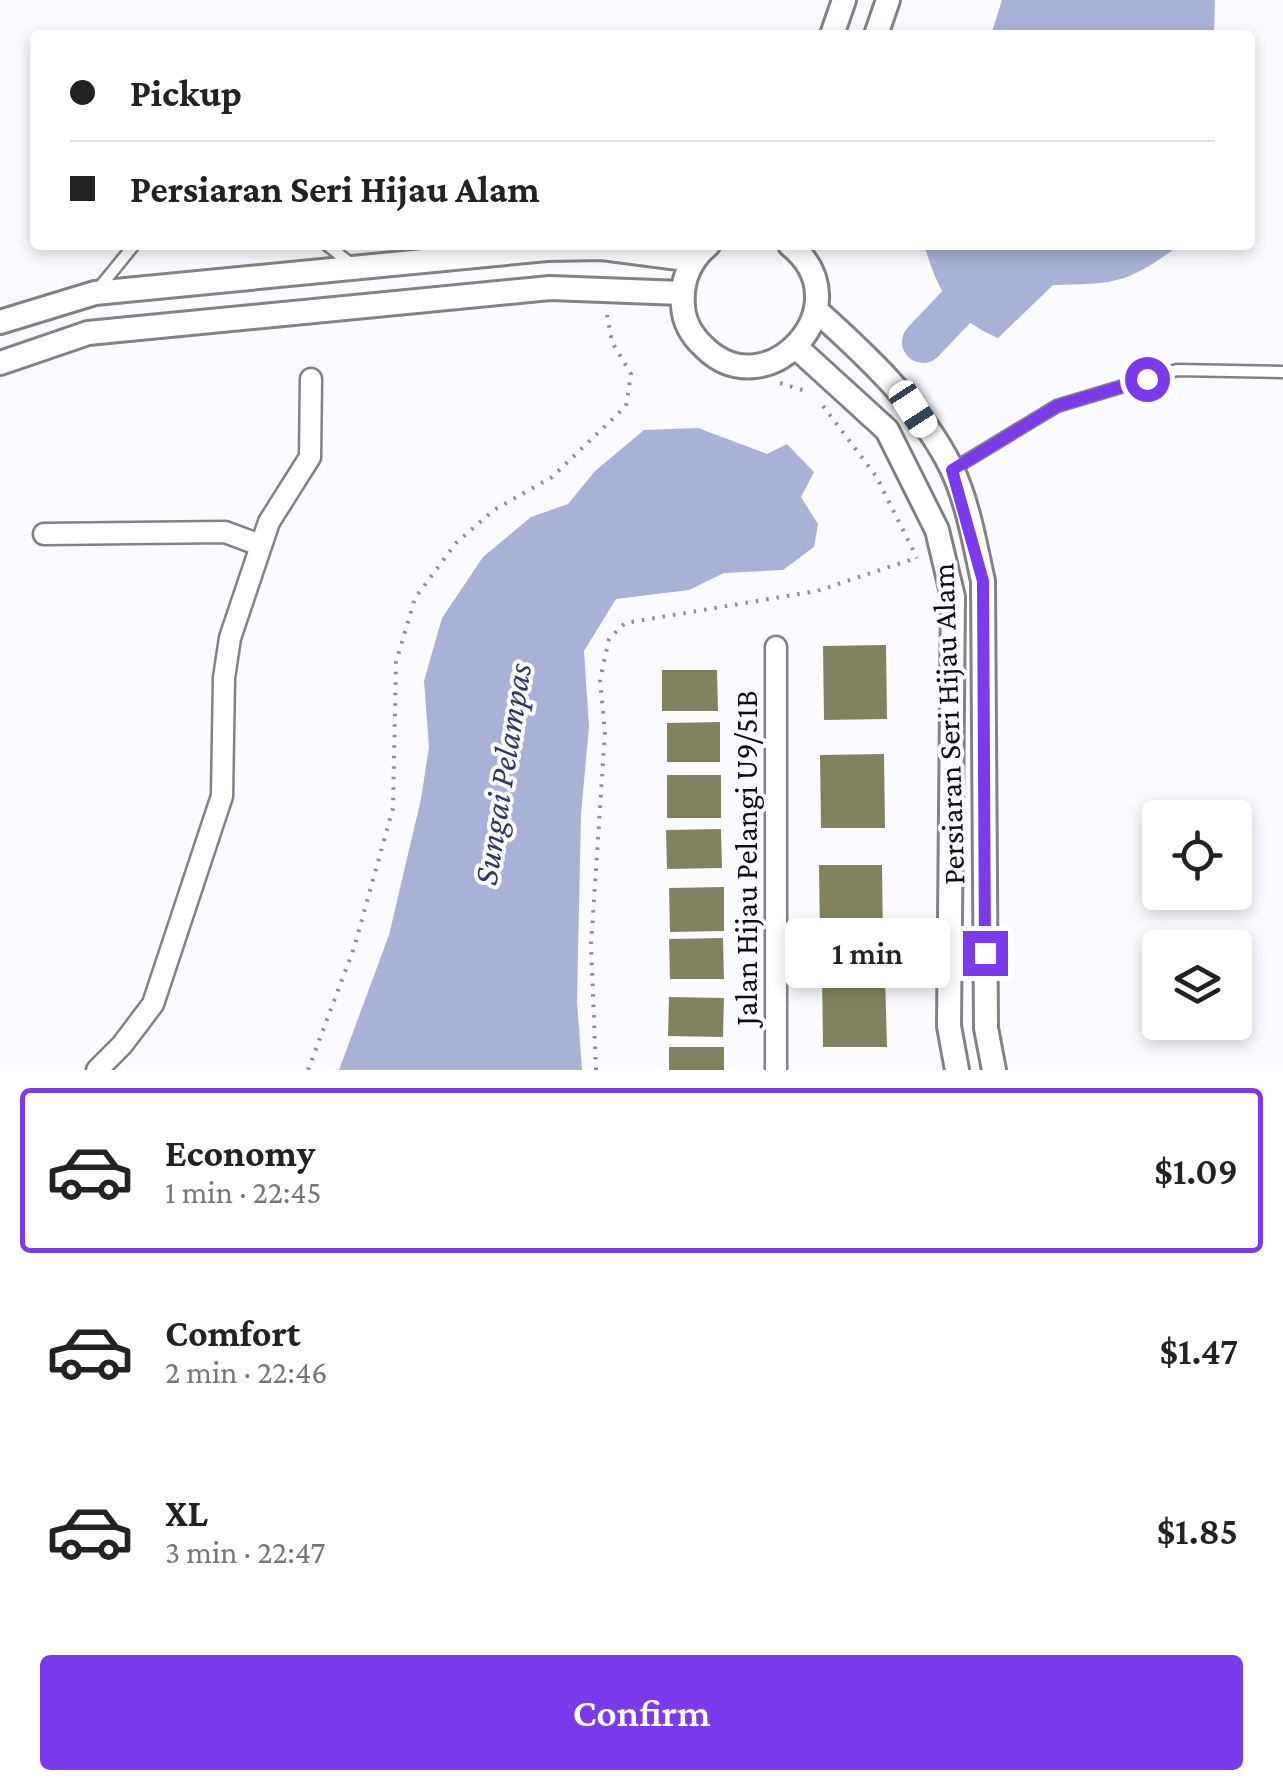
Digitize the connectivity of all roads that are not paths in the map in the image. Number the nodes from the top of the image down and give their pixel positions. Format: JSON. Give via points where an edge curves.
{"nodes":[{"id":1,"x":844,"y":0,"type":"edge"},
{"id":2,"x":888,"y":0,"type":"edge"},
{"id":3,"x":834,"y":30,"type":"edge"},
{"id":4,"x":878,"y":30,"type":"edge"},
{"id":5,"x":130,"y":250,"type":"edge"},
{"id":6,"x":334,"y":250,"type":"edge"},
{"id":7,"x":537,"y":250,"type":"edge"},
{"id":8,"x":652,"y":250,"type":"edge"},
{"id":9,"x":800,"y":250,"type":"edge"},
{"id":10,"x":701,"y":252,"type":"edge"},
{"id":11,"x":356,"y":268,"type":"junction"},
{"id":12,"x":95,"y":293,"type":"junction"},
{"id":13,"x":682,"y":293,"type":"junction"},
{"id":14,"x":816,"y":310,"type":"junction"},
{"id":15,"x":0,"y":322,"type":"edge"},
{"id":16,"x":796,"y":347,"type":"junction"},
{"id":17,"x":0,"y":362,"type":"edge"},
{"id":18,"x":1283,"y":372,"type":"edge"},
{"id":19,"x":311,"y":379,"type":"dead end"},
{"id":20,"x":952,"y":470,"type":"junction"},
{"id":21,"x":44,"y":534,"type":"dead end"},
{"id":22,"x":260,"y":546,"type":"junction"},
{"id":23,"x":776,"y":647,"type":"dead end"},
{"id":24,"x":96,"y":1070,"type":"edge"},
{"id":25,"x":776,"y":1070,"type":"edge"},
{"id":26,"x":957,"y":1070,"type":"edge"},
{"id":27,"x":994,"y":1070,"type":"edge"}],
"edges":[{"from":1,"to":3,"type":"street"},
{"from":2,"to":4,"type":"street"},
{"from":5,"to":12,"type":"lane"},
{"from":6,"to":11,"type":"lane"},
{"from":7,"to":11,"type":"street"},
{"from":8,"to":10,"type":"street"},
{"from":9,"to":14,"type":"street","via":[[812,271]]},
{"from":10,"to":13,"type":"street"},
{"from":11,"to":12,"type":"street"},
{"from":12,"to":15,"type":"street"},
{"from":13,"to":16,"type":"street","via":[[694,337],[731,363],[766,363]]},
{"from":13,"to":17,"type":"street","via":[[550,288],[88,333]]},
{"from":14,"to":16,"type":"street"},
{"from":14,"to":20,"type":"street","name":"Persiaran Seri Hijau Alam","via":[[913,409]]},
{"from":16,"to":26,"type":"street","name":"Persiaran Seri Hijau Alam","via":[[886,430],[937,530],[953,597],[950,1026]]},
{"from":18,"to":20,"type":"lane","via":[[1177,370],[1142,380],[1057,406]]},
{"from":19,"to":22,"type":"street","via":[[310,457]]},
{"from":20,"to":27,"type":"street","name":"Persiaran Seri Hijau Alam","via":[[983,581],[986,1028]]},
{"from":21,"to":22,"type":"street","via":[[225,532]]},
{"from":22,"to":24,"type":"street","via":[[230,638],[222,796],[153,1004]]},
{"from":23,"to":25,"type":"street","name":"Jalan Hijau Pelangi U9/51B"}]}
